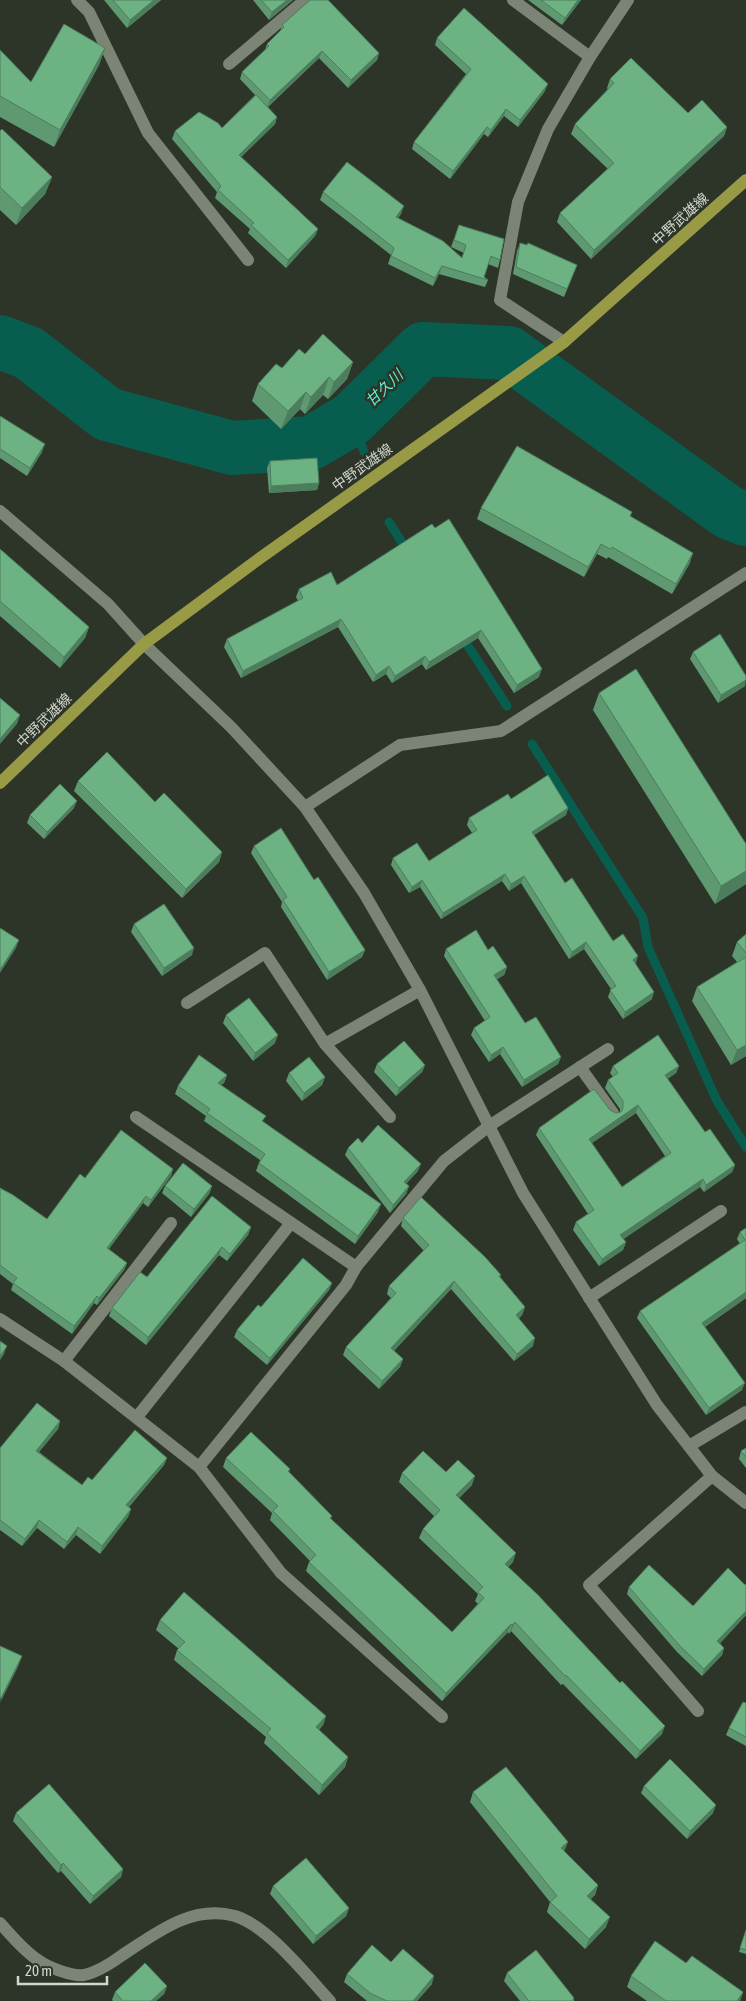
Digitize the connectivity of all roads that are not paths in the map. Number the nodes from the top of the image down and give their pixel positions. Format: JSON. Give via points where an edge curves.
{"nodes":[{"id":1,"x":77,"y":0,"type":"edge"},
{"id":2,"x":305,"y":0,"type":"edge"},
{"id":3,"x":513,"y":0,"type":"edge"},
{"id":4,"x":628,"y":0,"type":"edge"},
{"id":5,"x":590,"y":57,"type":"junction"},
{"id":6,"x":228,"y":64,"type":"dead end"},
{"id":7,"x":746,"y":180,"type":"edge"},
{"id":8,"x":248,"y":260,"type":"dead end"},
{"id":9,"x":564,"y":342,"type":"junction"},
{"id":10,"x":0,"y":511,"type":"edge"},
{"id":11,"x":746,"y":573,"type":"edge"},
{"id":12,"x":144,"y":644,"type":"junction"},
{"id":13,"x":0,"y":783,"type":"edge"},
{"id":14,"x":305,"y":807,"type":"junction"},
{"id":15,"x":420,"y":990,"type":"junction"},
{"id":16,"x":187,"y":1003,"type":"dead end"},
{"id":17,"x":325,"y":1044,"type":"junction"},
{"id":18,"x":608,"y":1049,"type":"dead end"},
{"id":19,"x":580,"y":1067,"type":"junction"},
{"id":20,"x":613,"y":1113,"type":"edge"},
{"id":21,"x":136,"y":1117,"type":"dead end"},
{"id":22,"x":390,"y":1117,"type":"dead end"},
{"id":23,"x":489,"y":1126,"type":"junction"},
{"id":24,"x":721,"y":1211,"type":"dead end"},
{"id":25,"x":171,"y":1223,"type":"dead end"},
{"id":26,"x":291,"y":1223,"type":"junction"},
{"id":27,"x":356,"y":1267,"type":"junction"},
{"id":28,"x":589,"y":1298,"type":"junction"},
{"id":29,"x":0,"y":1319,"type":"edge"},
{"id":30,"x":64,"y":1361,"type":"junction"},
{"id":31,"x":746,"y":1412,"type":"edge"},
{"id":32,"x":137,"y":1417,"type":"junction"},
{"id":33,"x":689,"y":1446,"type":"junction"},
{"id":34,"x":199,"y":1467,"type":"junction"},
{"id":35,"x":712,"y":1476,"type":"junction"},
{"id":36,"x":746,"y":1504,"type":"edge"},
{"id":37,"x":698,"y":1711,"type":"dead end"},
{"id":38,"x":442,"y":1717,"type":"dead end"},
{"id":39,"x":0,"y":1923,"type":"edge"},
{"id":40,"x":330,"y":2001,"type":"edge"}],
"edges":[{"from":1,"to":8,"type":"street","via":[[89,12],[148,133]]},
{"from":2,"to":6,"type":"street"},
{"from":3,"to":5,"type":"street"},
{"from":4,"to":5,"type":"street"},
{"from":5,"to":9,"type":"street","via":[[548,129],[518,202],[500,300]]},
{"from":7,"to":9,"type":"main road","name":"中野武雄線"},
{"from":9,"to":12,"type":"main road","name":"中野武雄線","via":[[256,560]]},
{"from":10,"to":12,"type":"street","via":[[108,604]]},
{"from":11,"to":14,"type":"street","via":[[501,731],[400,745]]},
{"from":12,"to":13,"type":"main road","name":"中野武雄線"},
{"from":12,"to":14,"type":"street","via":[[231,727]]},
{"from":14,"to":15,"type":"street","via":[[364,894]]},
{"from":15,"to":17,"type":"street"},
{"from":15,"to":23,"type":"street"},
{"from":16,"to":17,"type":"street","via":[[265,953]]},
{"from":17,"to":22,"type":"street"},
{"from":18,"to":19,"type":"street"},
{"from":19,"to":20,"type":"street"},
{"from":19,"to":23,"type":"street"},
{"from":21,"to":26,"type":"street"},
{"from":23,"to":27,"type":"street","via":[[444,1161]]},
{"from":23,"to":28,"type":"street","via":[[523,1193]]},
{"from":24,"to":28,"type":"street"},
{"from":25,"to":30,"type":"street"},
{"from":26,"to":27,"type":"street"},
{"from":26,"to":32,"type":"street"},
{"from":27,"to":34,"type":"street","via":[[346,1286]]},
{"from":28,"to":33,"type":"street","via":[[657,1405]]},
{"from":29,"to":30,"type":"street"},
{"from":30,"to":32,"type":"street"},
{"from":31,"to":33,"type":"street"},
{"from":32,"to":34,"type":"street"},
{"from":33,"to":35,"type":"street"},
{"from":34,"to":38,"type":"street","via":[[281,1574]]},
{"from":35,"to":36,"type":"street"},
{"from":35,"to":37,"type":"street","via":[[589,1585]]},
{"from":39,"to":40,"type":"street","via":[[38,1960],[60,1970],[83,1975],[104,1968],[172,1923],[203,1913],[235,1916],[262,1932],[288,1954]]}]}
